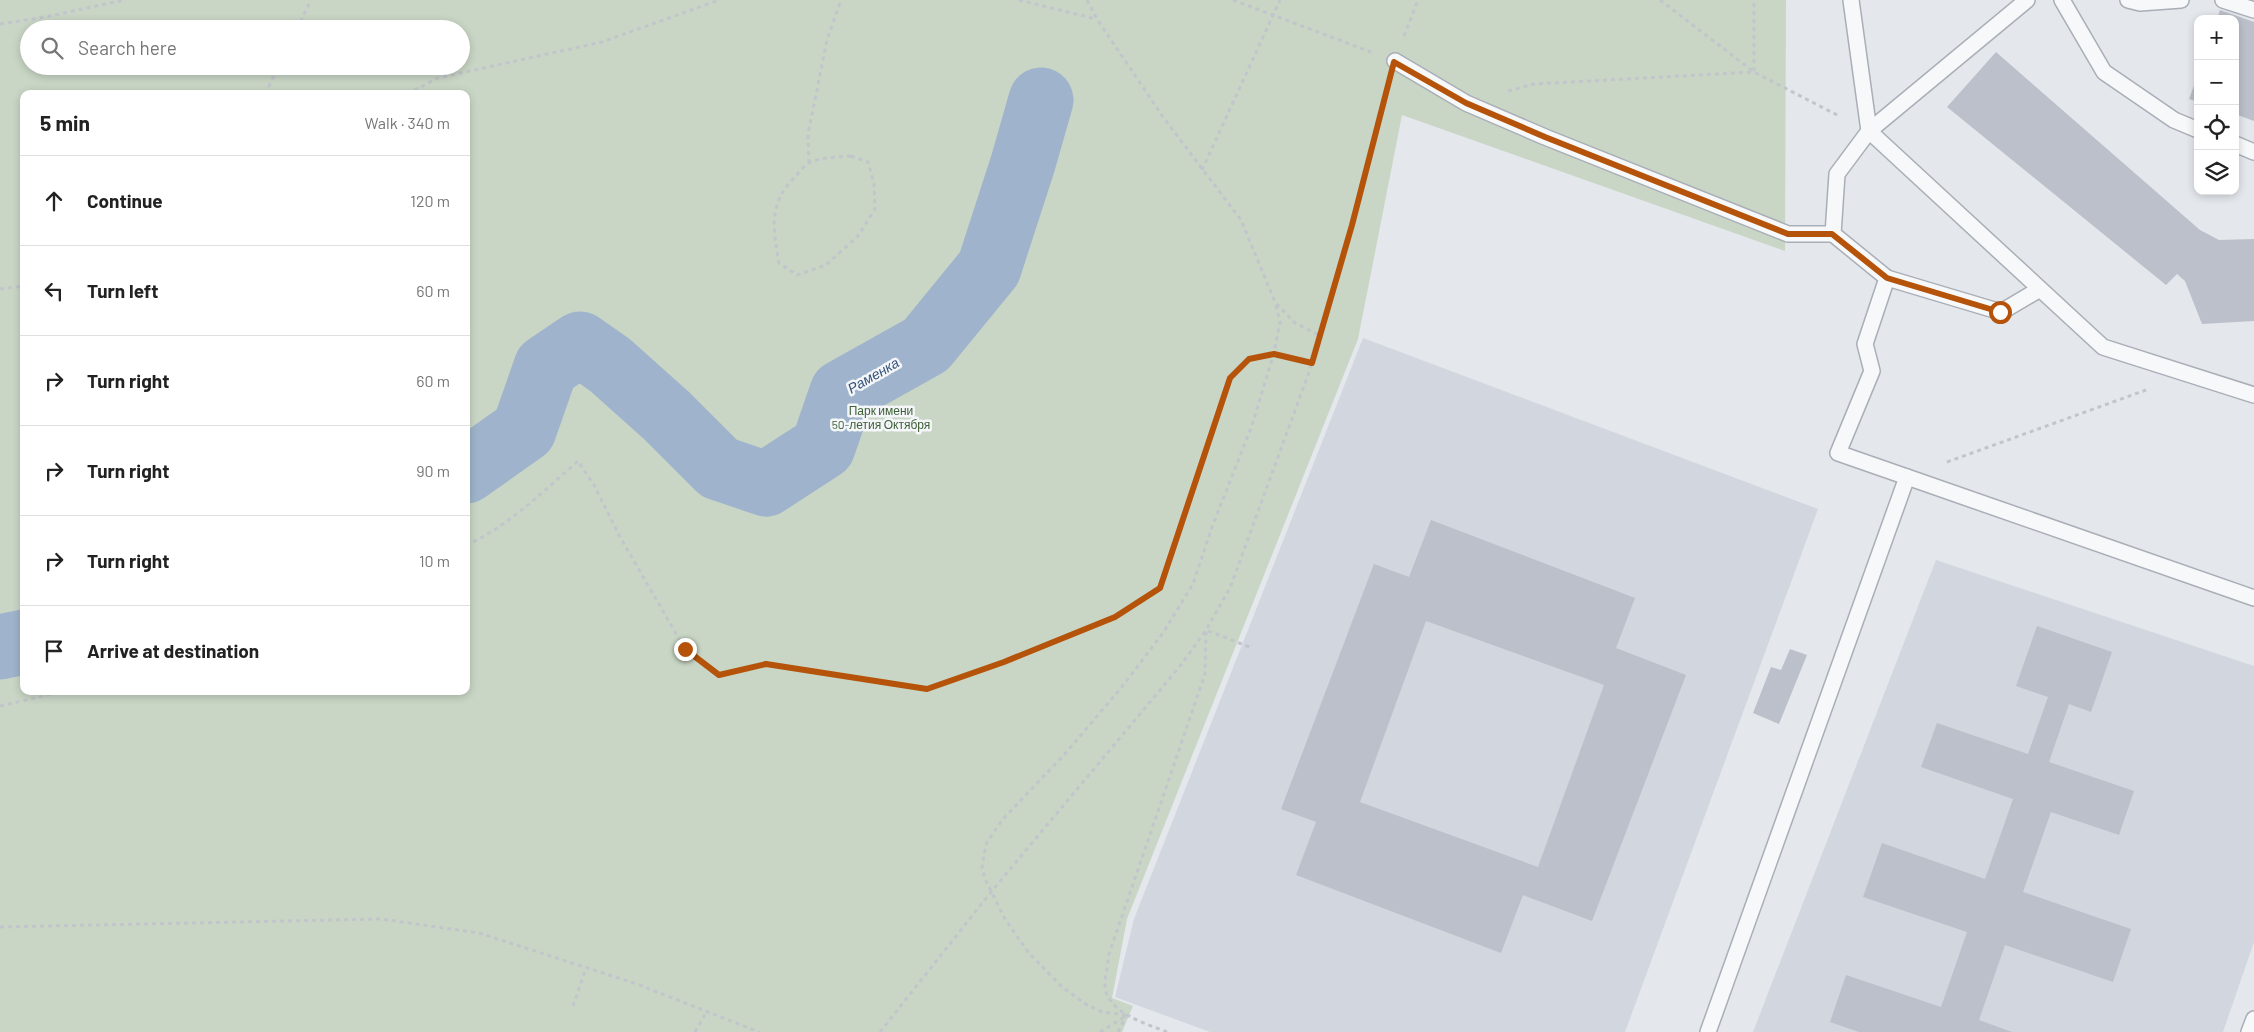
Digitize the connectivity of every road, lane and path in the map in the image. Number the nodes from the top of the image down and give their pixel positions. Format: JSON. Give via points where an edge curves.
{"nodes":[{"id":1,"x":124,"y":0,"type":"edge"},
{"id":2,"x":311,"y":0,"type":"edge"},
{"id":3,"x":719,"y":0,"type":"edge"},
{"id":4,"x":841,"y":0,"type":"edge"},
{"id":5,"x":1019,"y":0,"type":"edge"},
{"id":6,"x":1087,"y":0,"type":"edge"},
{"id":7,"x":1233,"y":0,"type":"edge"},
{"id":8,"x":1280,"y":0,"type":"edge"},
{"id":9,"x":1418,"y":0,"type":"edge"},
{"id":10,"x":1660,"y":0,"type":"edge"},
{"id":11,"x":1754,"y":0,"type":"edge"},
{"id":12,"x":1851,"y":0,"type":"edge"},
{"id":13,"x":2027,"y":0,"type":"edge"},
{"id":14,"x":2062,"y":0,"type":"edge"},
{"id":15,"x":2128,"y":0,"type":"edge"},
{"id":16,"x":2181,"y":0,"type":"edge"},
{"id":17,"x":2223,"y":0,"type":"edge"},
{"id":18,"x":2254,"y":10,"type":"edge"},
{"id":19,"x":1272,"y":15,"type":"junction"},
{"id":20,"x":1097,"y":19,"type":"junction"},
{"id":21,"x":26,"y":20,"type":"edge"},
{"id":22,"x":301,"y":20,"type":"edge"},
{"id":23,"x":20,"y":21,"type":"edge"},
{"id":24,"x":0,"y":24,"type":"edge"},
{"id":25,"x":1394,"y":62,"type":"junction"},
{"id":26,"x":470,"y":71,"type":"edge"},
{"id":27,"x":1754,"y":72,"type":"junction"},
{"id":28,"x":274,"y":75,"type":"edge"},
{"id":29,"x":452,"y":75,"type":"edge"},
{"id":30,"x":267,"y":90,"type":"edge"},
{"id":31,"x":415,"y":90,"type":"edge"},
{"id":32,"x":1466,"y":103,"type":"junction"},
{"id":33,"x":2194,"y":128,"type":"edge"},
{"id":34,"x":1869,"y":131,"type":"junction"},
{"id":35,"x":2239,"y":146,"type":"edge"},
{"id":36,"x":2254,"y":152,"type":"edge"},
{"id":37,"x":809,"y":163,"type":"junction"},
{"id":38,"x":1202,"y":170,"type":"junction"},
{"id":39,"x":1832,"y":234,"type":"junction"},
{"id":40,"x":1887,"y":278,"type":"junction"},
{"id":41,"x":20,"y":287,"type":"edge"},
{"id":42,"x":2040,"y":288,"type":"junction"},
{"id":43,"x":0,"y":290,"type":"edge"},
{"id":44,"x":1275,"y":302,"type":"junction"},
{"id":45,"x":1319,"y":335,"type":"junction"},
{"id":46,"x":1274,"y":354,"type":"junction"},
{"id":47,"x":1312,"y":363,"type":"junction"},
{"id":48,"x":2189,"y":374,"type":"junction"},
{"id":49,"x":2254,"y":395,"type":"edge"},
{"id":50,"x":1907,"y":477,"type":"junction"},
{"id":51,"x":470,"y":543,"type":"edge"},
{"id":52,"x":2254,"y":598,"type":"edge"},
{"id":53,"x":1206,"y":630,"type":"junction"},
{"id":54,"x":1252,"y":648,"type":"dead end"},
{"id":55,"x":48,"y":695,"type":"edge"},
{"id":56,"x":0,"y":706,"type":"edge"},
{"id":57,"x":991,"y":892,"type":"junction"},
{"id":58,"x":0,"y":927,"type":"edge"},
{"id":59,"x":586,"y":968,"type":"junction"},
{"id":60,"x":572,"y":1006,"type":"dead end"},
{"id":61,"x":707,"y":1011,"type":"junction"},
{"id":62,"x":1126,"y":1015,"type":"junction"},
{"id":63,"x":2254,"y":1019,"type":"edge"},
{"id":64,"x":695,"y":1032,"type":"edge"},
{"id":65,"x":759,"y":1032,"type":"edge"},
{"id":66,"x":880,"y":1032,"type":"edge"},
{"id":67,"x":1100,"y":1032,"type":"edge"},
{"id":68,"x":1118,"y":1032,"type":"edge"},
{"id":69,"x":1167,"y":1032,"type":"edge"},
{"id":70,"x":1708,"y":1032,"type":"edge"},
{"id":71,"x":2249,"y":1032,"type":"edge"}],
"edges":[{"from":1,"to":21,"type":"path"},
{"from":2,"to":22,"type":"path"},
{"from":3,"to":26,"type":"path","via":[[602,42]]},
{"from":4,"to":37,"type":"path","via":[[827,40],[808,134]]},
{"from":5,"to":20,"type":"path"},
{"from":6,"to":20,"type":"path"},
{"from":7,"to":19,"type":"path"},
{"from":8,"to":19,"type":"path"},
{"from":9,"to":25,"type":"path"},
{"from":10,"to":27,"type":"path"},
{"from":11,"to":27,"type":"path"},
{"from":12,"to":34,"type":"lane"},
{"from":13,"to":34,"type":"lane"},
{"from":14,"to":33,"type":"lane","via":[[2104,72],[2174,120]]},
{"from":15,"to":16,"type":"lane","via":[[2140,3]]},
{"from":17,"to":18,"type":"lane"},
{"from":19,"to":25,"type":"path"},
{"from":19,"to":38,"type":"path"},
{"from":20,"to":38,"type":"path"},
{"from":23,"to":24,"type":"path"},
{"from":25,"to":32,"type":"lane"},
{"from":25,"to":45,"type":"path","via":[[1352,225]]},
{"from":27,"to":32,"type":"path","via":[[1534,84]]},
{"from":27,"to":34,"type":"path"},
{"from":28,"to":30,"type":"path"},
{"from":29,"to":31,"type":"path"},
{"from":32,"to":39,"type":"lane","via":[[1788,234]]},
{"from":34,"to":39,"type":"lane","via":[[1837,174]]},
{"from":34,"to":42,"type":"lane"},
{"from":35,"to":36,"type":"lane"},
{"from":37,"to":37,"type":"path","via":[[788,183],[774,209],[773,231],[778,263],[796,275],[826,265],[858,236],[875,209],[874,184],[868,162],[850,156]]},
{"from":38,"to":44,"type":"path","via":[[1240,220]]},
{"from":39,"to":40,"type":"lane"},
{"from":40,"to":42,"type":"lane","via":[[2000,312]]},
{"from":40,"to":50,"type":"lane","via":[[1865,344],[1872,370],[1838,453]]},
{"from":41,"to":43,"type":"path"},
{"from":42,"to":48,"type":"lane","via":[[2103,347]]},
{"from":44,"to":45,"type":"path","via":[[1295,323]]},
{"from":44,"to":46,"type":"path","via":[[1280,322]]},
{"from":45,"to":47,"type":"path"},
{"from":46,"to":47,"type":"path"},
{"from":46,"to":51,"type":"path","via":[[1249,359],[1230,378],[1160,588],[1115,617],[927,689],[766,664],[719,675],[685,649],[578,461],[484,538]]},
{"from":46,"to":57,"type":"path","via":[[1251,428],[1193,584],[1163,633],[1121,688],[992,834],[987,842],[982,868]]},
{"from":47,"to":53,"type":"path","via":[[1230,588]]},
{"from":48,"to":49,"type":"lane"},
{"from":48,"to":50,"type":"path"},
{"from":50,"to":52,"type":"lane"},
{"from":50,"to":70,"type":"lane"},
{"from":53,"to":54,"type":"path"},
{"from":53,"to":57,"type":"path","via":[[1181,665]]},
{"from":53,"to":62,"type":"path","via":[[1205,674],[1109,954],[1104,987],[1110,999]]},
{"from":55,"to":56,"type":"path"},
{"from":57,"to":62,"type":"path","via":[[1028,952],[1062,986],[1102,1012]]},
{"from":57,"to":66,"type":"path"},
{"from":58,"to":59,"type":"path","via":[[381,919],[479,933]]},
{"from":59,"to":60,"type":"path"},
{"from":59,"to":61,"type":"path"},
{"from":61,"to":64,"type":"path"},
{"from":61,"to":65,"type":"path"},
{"from":62,"to":67,"type":"path"},
{"from":62,"to":68,"type":"path"},
{"from":62,"to":69,"type":"path"},
{"from":63,"to":71,"type":"lane"}]}
